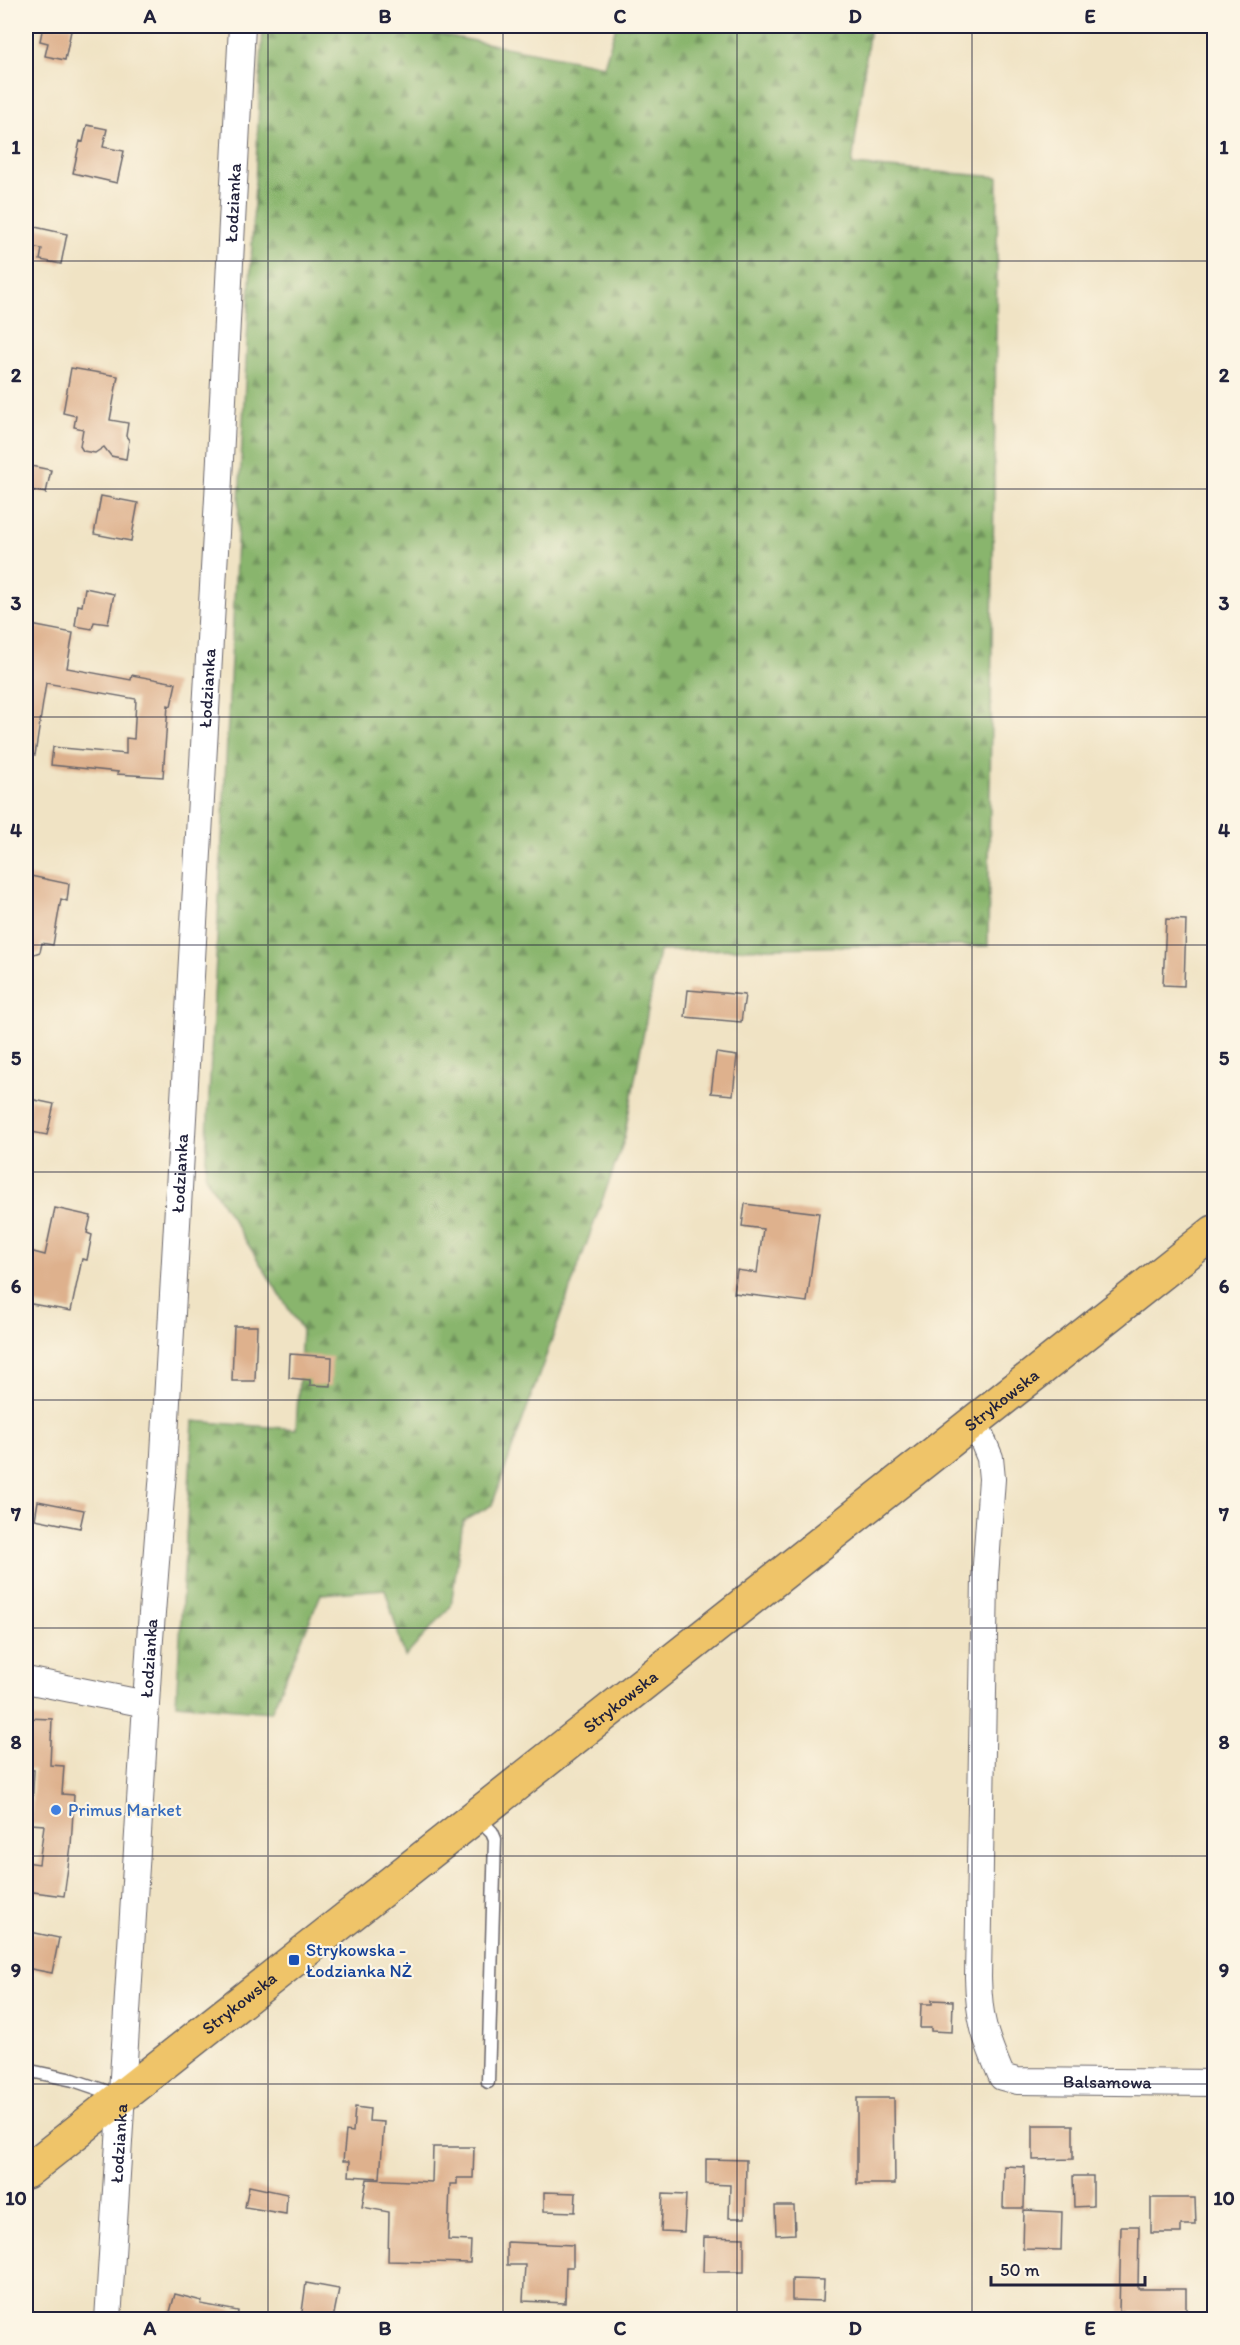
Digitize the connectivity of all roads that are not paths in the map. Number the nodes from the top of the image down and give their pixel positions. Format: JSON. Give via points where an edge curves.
{"nodes":[{"id":1,"x":242,"y":26,"type":"edge"},
{"id":2,"x":1215,"y":1233,"type":"edge"},
{"id":3,"x":975,"y":1422,"type":"junction"},
{"id":4,"x":26,"y":1680,"type":"edge"},
{"id":5,"x":146,"y":1704,"type":"junction"},
{"id":6,"x":477,"y":1816,"type":"junction"},
{"id":7,"x":26,"y":2070,"type":"edge"},
{"id":8,"x":488,"y":2082,"type":"dead end"},
{"id":9,"x":1215,"y":2083,"type":"edge"},
{"id":10,"x":121,"y":2097,"type":"junction"},
{"id":11,"x":26,"y":2172,"type":"edge"},
{"id":12,"x":108,"y":2319,"type":"edge"}],
"edges":[{"from":1,"to":5,"type":"street","name":"Łodzianka","via":[[163,1472]]},
{"from":2,"to":3,"type":"main road","name":"Strykowska"},
{"from":3,"to":6,"type":"main road","name":"Strykowska"},
{"from":3,"to":9,"type":"street","name":"Balsamowa","via":[[990,1458],[992,1479],[985,1578],[979,2009],[986,2039],[1002,2076],[1017,2081]]},
{"from":4,"to":5,"type":"street"},
{"from":5,"to":10,"type":"street","name":"Łodzianka"},
{"from":6,"to":8,"type":"lane","via":[[495,1839]]},
{"from":6,"to":10,"type":"main road","name":"Strykowska"},
{"from":7,"to":10,"type":"lane","via":[[73,2080]]},
{"from":10,"to":11,"type":"main road","name":"Strykowska"},
{"from":10,"to":12,"type":"street","name":"Łodzianka"}]}
